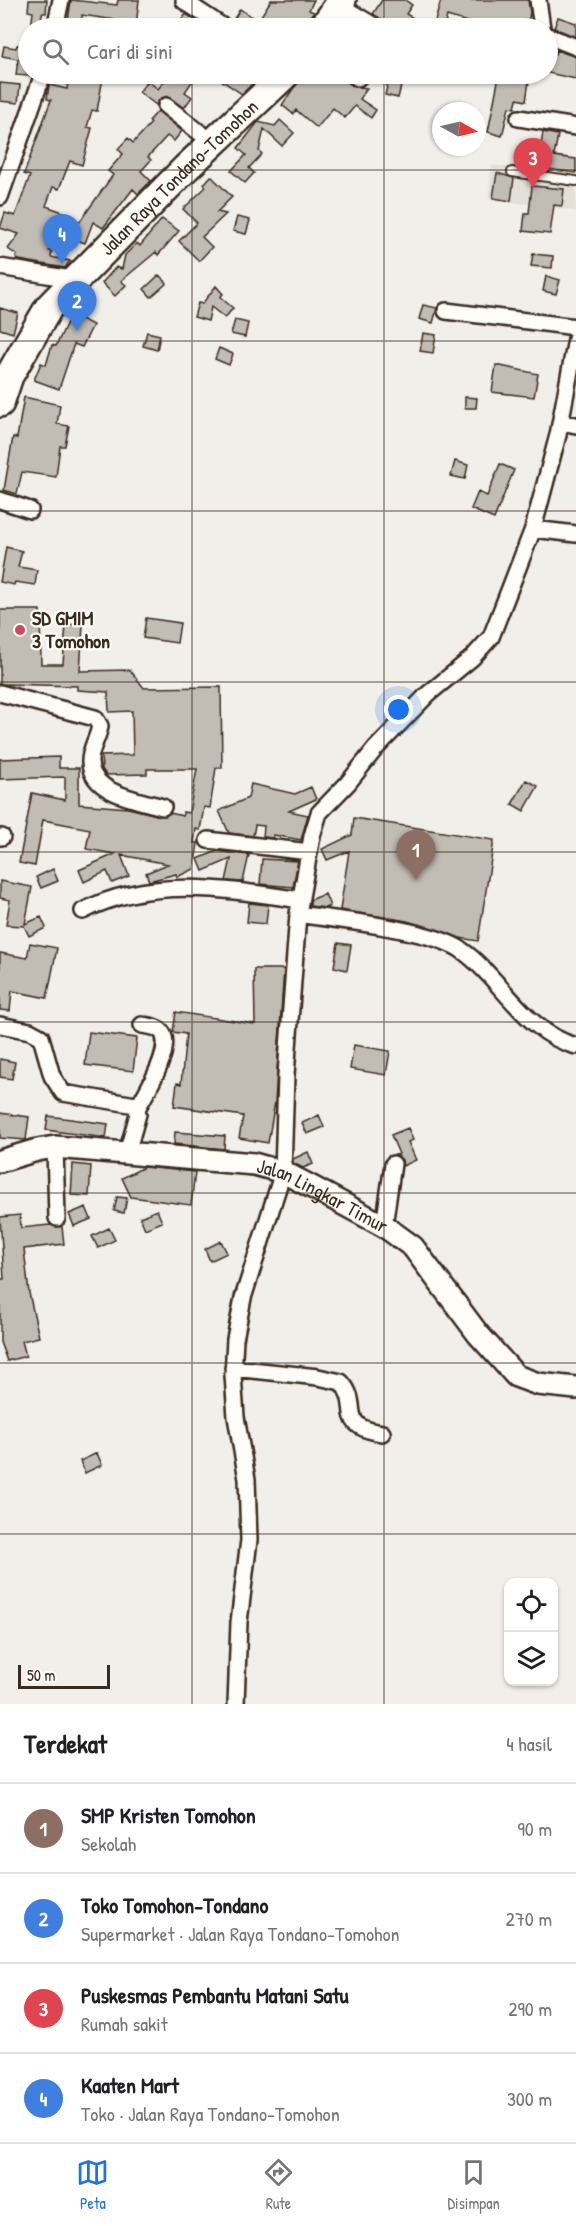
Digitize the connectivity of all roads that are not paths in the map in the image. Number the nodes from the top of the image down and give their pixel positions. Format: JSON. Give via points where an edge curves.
{"nodes":[{"id":1,"x":61,"y":0,"type":"edge"},
{"id":2,"x":538,"y":0,"type":"edge"},
{"id":3,"x":184,"y":1,"type":"edge"},
{"id":4,"x":340,"y":2,"type":"edge"},
{"id":5,"x":57,"y":18,"type":"edge"},
{"id":6,"x":210,"y":18,"type":"edge"},
{"id":7,"x":330,"y":18,"type":"edge"},
{"id":8,"x":363,"y":18,"type":"edge"},
{"id":9,"x":541,"y":18,"type":"edge"},
{"id":10,"x":558,"y":40,"type":"edge"},
{"id":11,"x":576,"y":47,"type":"edge"},
{"id":12,"x":39,"y":84,"type":"edge"},
{"id":13,"x":275,"y":84,"type":"edge"},
{"id":14,"x":166,"y":106,"type":"dead end"},
{"id":15,"x":519,"y":118,"type":"dead end"},
{"id":16,"x":576,"y":127,"type":"edge"},
{"id":17,"x":213,"y":143,"type":"junction"},
{"id":18,"x":512,"y":172,"type":"dead end"},
{"id":19,"x":576,"y":181,"type":"edge"},
{"id":20,"x":0,"y":196,"type":"edge"},
{"id":21,"x":0,"y":267,"type":"edge"},
{"id":22,"x":77,"y":280,"type":"junction"},
{"id":23,"x":446,"y":311,"type":"dead end"},
{"id":24,"x":576,"y":327,"type":"edge"},
{"id":25,"x":576,"y":339,"type":"edge"},
{"id":26,"x":0,"y":403,"type":"edge"},
{"id":27,"x":568,"y":424,"type":"edge"},
{"id":28,"x":0,"y":500,"type":"edge"},
{"id":29,"x":30,"y":510,"type":"dead end"},
{"id":30,"x":533,"y":529,"type":"junction"},
{"id":31,"x":576,"y":534,"type":"edge"},
{"id":32,"x":0,"y":693,"type":"edge"},
{"id":33,"x":163,"y":807,"type":"dead end"},
{"id":34,"x":208,"y":840,"type":"dead end"},
{"id":35,"x":309,"y":852,"type":"junction"},
{"id":36,"x":299,"y":907,"type":"junction"},
{"id":37,"x":83,"y":911,"type":"dead end"},
{"id":38,"x":0,"y":1025,"type":"edge"},
{"id":39,"x":142,"y":1025,"type":"dead end"},
{"id":40,"x":576,"y":1046,"type":"edge"},
{"id":41,"x":138,"y":1107,"type":"junction"},
{"id":42,"x":56,"y":1148,"type":"junction"},
{"id":43,"x":127,"y":1153,"type":"junction"},
{"id":44,"x":0,"y":1161,"type":"edge"},
{"id":45,"x":393,"y":1164,"type":"dead end"},
{"id":46,"x":283,"y":1172,"type":"junction"},
{"id":47,"x":57,"y":1218,"type":"dead end"},
{"id":48,"x":384,"y":1226,"type":"junction"},
{"id":49,"x":233,"y":1368,"type":"junction"},
{"id":50,"x":576,"y":1388,"type":"edge"},
{"id":51,"x":382,"y":1433,"type":"dead end"},
{"id":52,"x":236,"y":1704,"type":"edge"}],
"edges":[{"from":1,"to":5,"type":"street"},
{"from":2,"to":9,"type":"street"},
{"from":3,"to":6,"type":"street"},
{"from":4,"to":7,"type":"highway"},
{"from":4,"to":8,"type":"street"},
{"from":10,"to":11,"type":"street"},
{"from":12,"to":20,"type":"street"},
{"from":13,"to":17,"type":"highway","name":"Jalan Raya Tondano-Tomohon"},
{"from":14,"to":17,"type":"street"},
{"from":15,"to":16,"type":"street"},
{"from":17,"to":22,"type":"highway","name":"Jalan Raya Tondano-Tomohon"},
{"from":18,"to":19,"type":"lane"},
{"from":21,"to":22,"type":"street"},
{"from":22,"to":26,"type":"highway","name":"Jalan Raya Tondano-Tomohon","via":[[49,307],[9,376]]},
{"from":23,"to":24,"type":"street"},
{"from":25,"to":27,"type":"street"},
{"from":27,"to":30,"type":"street"},
{"from":28,"to":29,"type":"street"},
{"from":30,"to":31,"type":"street"},
{"from":30,"to":35,"type":"street","via":[[491,637],[407,714],[319,813]]},
{"from":32,"to":33,"type":"street","via":[[95,718],[100,726],[90,762],[96,780],[121,794]]},
{"from":34,"to":35,"type":"street"},
{"from":35,"to":36,"type":"street"},
{"from":36,"to":37,"type":"street","via":[[201,888],[108,899]]},
{"from":36,"to":40,"type":"street","via":[[452,945],[471,958],[540,1027]]},
{"from":36,"to":46,"type":"street"},
{"from":38,"to":41,"type":"street","via":[[42,1037],[52,1076],[63,1093]]},
{"from":39,"to":41,"type":"street","via":[[157,1028],[164,1039],[155,1078]]},
{"from":41,"to":43,"type":"street"},
{"from":42,"to":43,"type":"main road","name":"Jalan Lingkar Timur"},
{"from":42,"to":44,"type":"main road","name":"Jalan Lingkar Timur"},
{"from":42,"to":47,"type":"street"},
{"from":43,"to":46,"type":"main road","name":"Jalan Lingkar Timur","via":[[254,1164]]},
{"from":45,"to":48,"type":"street"},
{"from":46,"to":48,"type":"main road","name":"Jalan Lingkar Timur"},
{"from":46,"to":49,"type":"street","via":[[243,1298]]},
{"from":48,"to":50,"type":"main road","name":"Jalan Lingkar Timur","via":[[413,1247],[478,1334],[516,1376],[538,1384]]},
{"from":49,"to":51,"type":"street","via":[[341,1383],[348,1394],[355,1424],[363,1431]]},
{"from":49,"to":52,"type":"street","via":[[236,1417],[247,1479],[249,1540],[239,1622]]}]}
